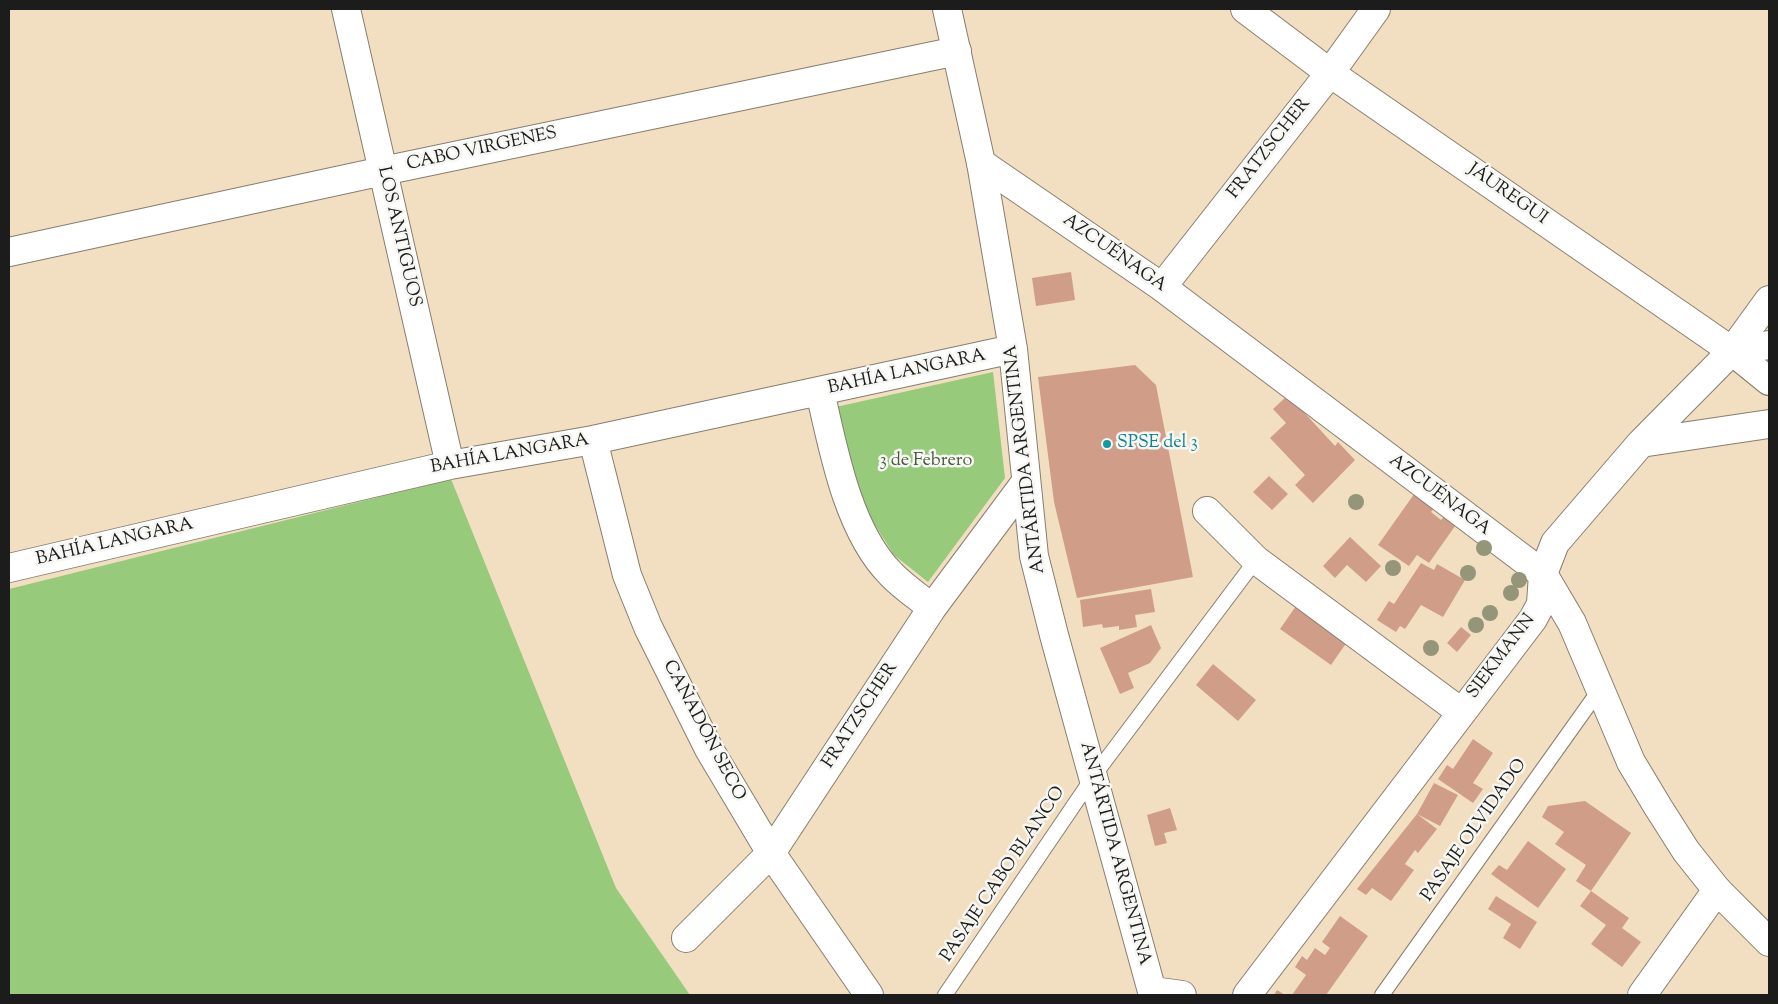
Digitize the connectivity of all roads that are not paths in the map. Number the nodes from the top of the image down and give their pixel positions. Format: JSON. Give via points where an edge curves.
{"nodes":[{"id":1,"x":346,"y":9,"type":"edge"},
{"id":2,"x":947,"y":9,"type":"edge"},
{"id":3,"x":1245,"y":9,"type":"edge"},
{"id":4,"x":1376,"y":9,"type":"edge"},
{"id":5,"x":956,"y":51,"type":"junction"},
{"id":6,"x":1330,"y":73,"type":"junction"},
{"id":7,"x":981,"y":163,"type":"junction"},
{"id":8,"x":383,"y":171,"type":"junction"},
{"id":9,"x":9,"y":252,"type":"edge"},
{"id":10,"x":1162,"y":287,"type":"junction"},
{"id":11,"x":1769,"y":300,"type":"edge"},
{"id":12,"x":1769,"y":344,"type":"edge"},
{"id":13,"x":1013,"y":349,"type":"junction"},
{"id":14,"x":1732,"y":351,"type":"junction"},
{"id":15,"x":1769,"y":381,"type":"edge"},
{"id":16,"x":820,"y":391,"type":"junction"},
{"id":17,"x":1769,"y":424,"type":"edge"},
{"id":18,"x":593,"y":440,"type":"junction"},
{"id":19,"x":1641,"y":443,"type":"junction"},
{"id":20,"x":450,"y":465,"type":"junction"},
{"id":21,"x":1026,"y":483,"type":"junction"},
{"id":22,"x":1207,"y":511,"type":"dead end"},
{"id":23,"x":1256,"y":560,"type":"junction"},
{"id":24,"x":9,"y":568,"type":"edge"},
{"id":25,"x":1543,"y":574,"type":"junction"},
{"id":26,"x":932,"y":608,"type":"junction"},
{"id":27,"x":1600,"y":689,"type":"junction"},
{"id":28,"x":1461,"y":712,"type":"junction"},
{"id":29,"x":1094,"y":777,"type":"junction"},
{"id":30,"x":771,"y":853,"type":"junction"},
{"id":31,"x":1717,"y":890,"type":"junction"},
{"id":32,"x":686,"y":938,"type":"dead end"},
{"id":33,"x":1769,"y":942,"type":"edge"},
{"id":34,"x":1152,"y":993,"type":"edge"},
{"id":35,"x":869,"y":995,"type":"edge"},
{"id":36,"x":945,"y":995,"type":"edge"},
{"id":37,"x":1182,"y":995,"type":"edge"},
{"id":38,"x":1246,"y":995,"type":"edge"},
{"id":39,"x":1382,"y":995,"type":"edge"},
{"id":40,"x":1642,"y":995,"type":"edge"}],
"edges":[{"from":1,"to":8,"type":"street","name":"LOS ANTIGUOS"},
{"from":2,"to":5,"type":"street","name":"ANTÁRTIDA ARGENTINA"},
{"from":3,"to":6,"type":"street","name":"JÁUREGUI"},
{"from":4,"to":6,"type":"street","name":"FRATZSCHER"},
{"from":5,"to":7,"type":"street","name":"ANTÁRTIDA ARGENTINA"},
{"from":5,"to":8,"type":"street","name":"CABO VIRGENES"},
{"from":6,"to":10,"type":"street","name":"FRATZSCHER"},
{"from":6,"to":14,"type":"street","name":"JÁUREGUI"},
{"from":7,"to":10,"type":"street","name":"AZCUÉNAGA"},
{"from":7,"to":13,"type":"street","name":"ANTÁRTIDA ARGENTINA"},
{"from":8,"to":9,"type":"street","name":"CABO VIRGENES"},
{"from":8,"to":20,"type":"street","name":"LOS ANTIGUOS"},
{"from":10,"to":25,"type":"street","name":"AZCUÉNAGA"},
{"from":11,"to":14,"type":"street","name":"SIEKMANN"},
{"from":12,"to":14,"type":"street"},
{"from":13,"to":16,"type":"street","name":"BAHÍA LANGARA"},
{"from":13,"to":21,"type":"street","name":"ANTÁRTIDA ARGENTINA"},
{"from":14,"to":15,"type":"street","name":"JÁUREGUI"},
{"from":14,"to":19,"type":"street","name":"SIEKMANN"},
{"from":16,"to":18,"type":"street","name":"BAHÍA LANGARA"},
{"from":16,"to":26,"type":"street","via":[[838,470],[859,524],[890,574]]},
{"from":17,"to":19,"type":"street"},
{"from":18,"to":20,"type":"street","name":"BAHÍA LANGARA"},
{"from":18,"to":30,"type":"street","name":"CAÑADÓN SECO","via":[[627,575],[648,627],[709,749]]},
{"from":19,"to":25,"type":"street","name":"SIEKMANN","via":[[1555,543]]},
{"from":20,"to":24,"type":"street","name":"BAHÍA LANGARA"},
{"from":21,"to":26,"type":"street","name":"FRATZSCHER"},
{"from":21,"to":29,"type":"street","name":"ANTÁRTIDA ARGENTINA","via":[[1034,556]]},
{"from":22,"to":23,"type":"street"},
{"from":23,"to":28,"type":"street"},
{"from":23,"to":29,"type":"lane","name":"PASAJE CABO BLANCO"},
{"from":25,"to":27,"type":"street","name":"AZCUÉNAGA","via":[[1572,623]]},
{"from":25,"to":28,"type":"street","name":"SIEKMANN","via":[[1541,604],[1533,620]]},
{"from":26,"to":30,"type":"street","name":"FRATZSCHER"},
{"from":27,"to":31,"type":"street","name":"AZCUÉNAGA","via":[[1631,762],[1686,851]]},
{"from":27,"to":39,"type":"lane","name":"PASAJE OLVIDADO"},
{"from":28,"to":38,"type":"street","name":"SIEKMANN"},
{"from":29,"to":34,"type":"street","name":"ANTÁRTIDA ARGENTINA"},
{"from":29,"to":36,"type":"lane","name":"PASAJE CABO BLANCO"},
{"from":30,"to":32,"type":"street","name":"FRATZSCHER"},
{"from":30,"to":35,"type":"street","name":"CAÑADÓN SECO"},
{"from":31,"to":33,"type":"street","name":"AZCUÉNAGA"},
{"from":31,"to":40,"type":"street"},
{"from":34,"to":37,"type":"street"}]}
